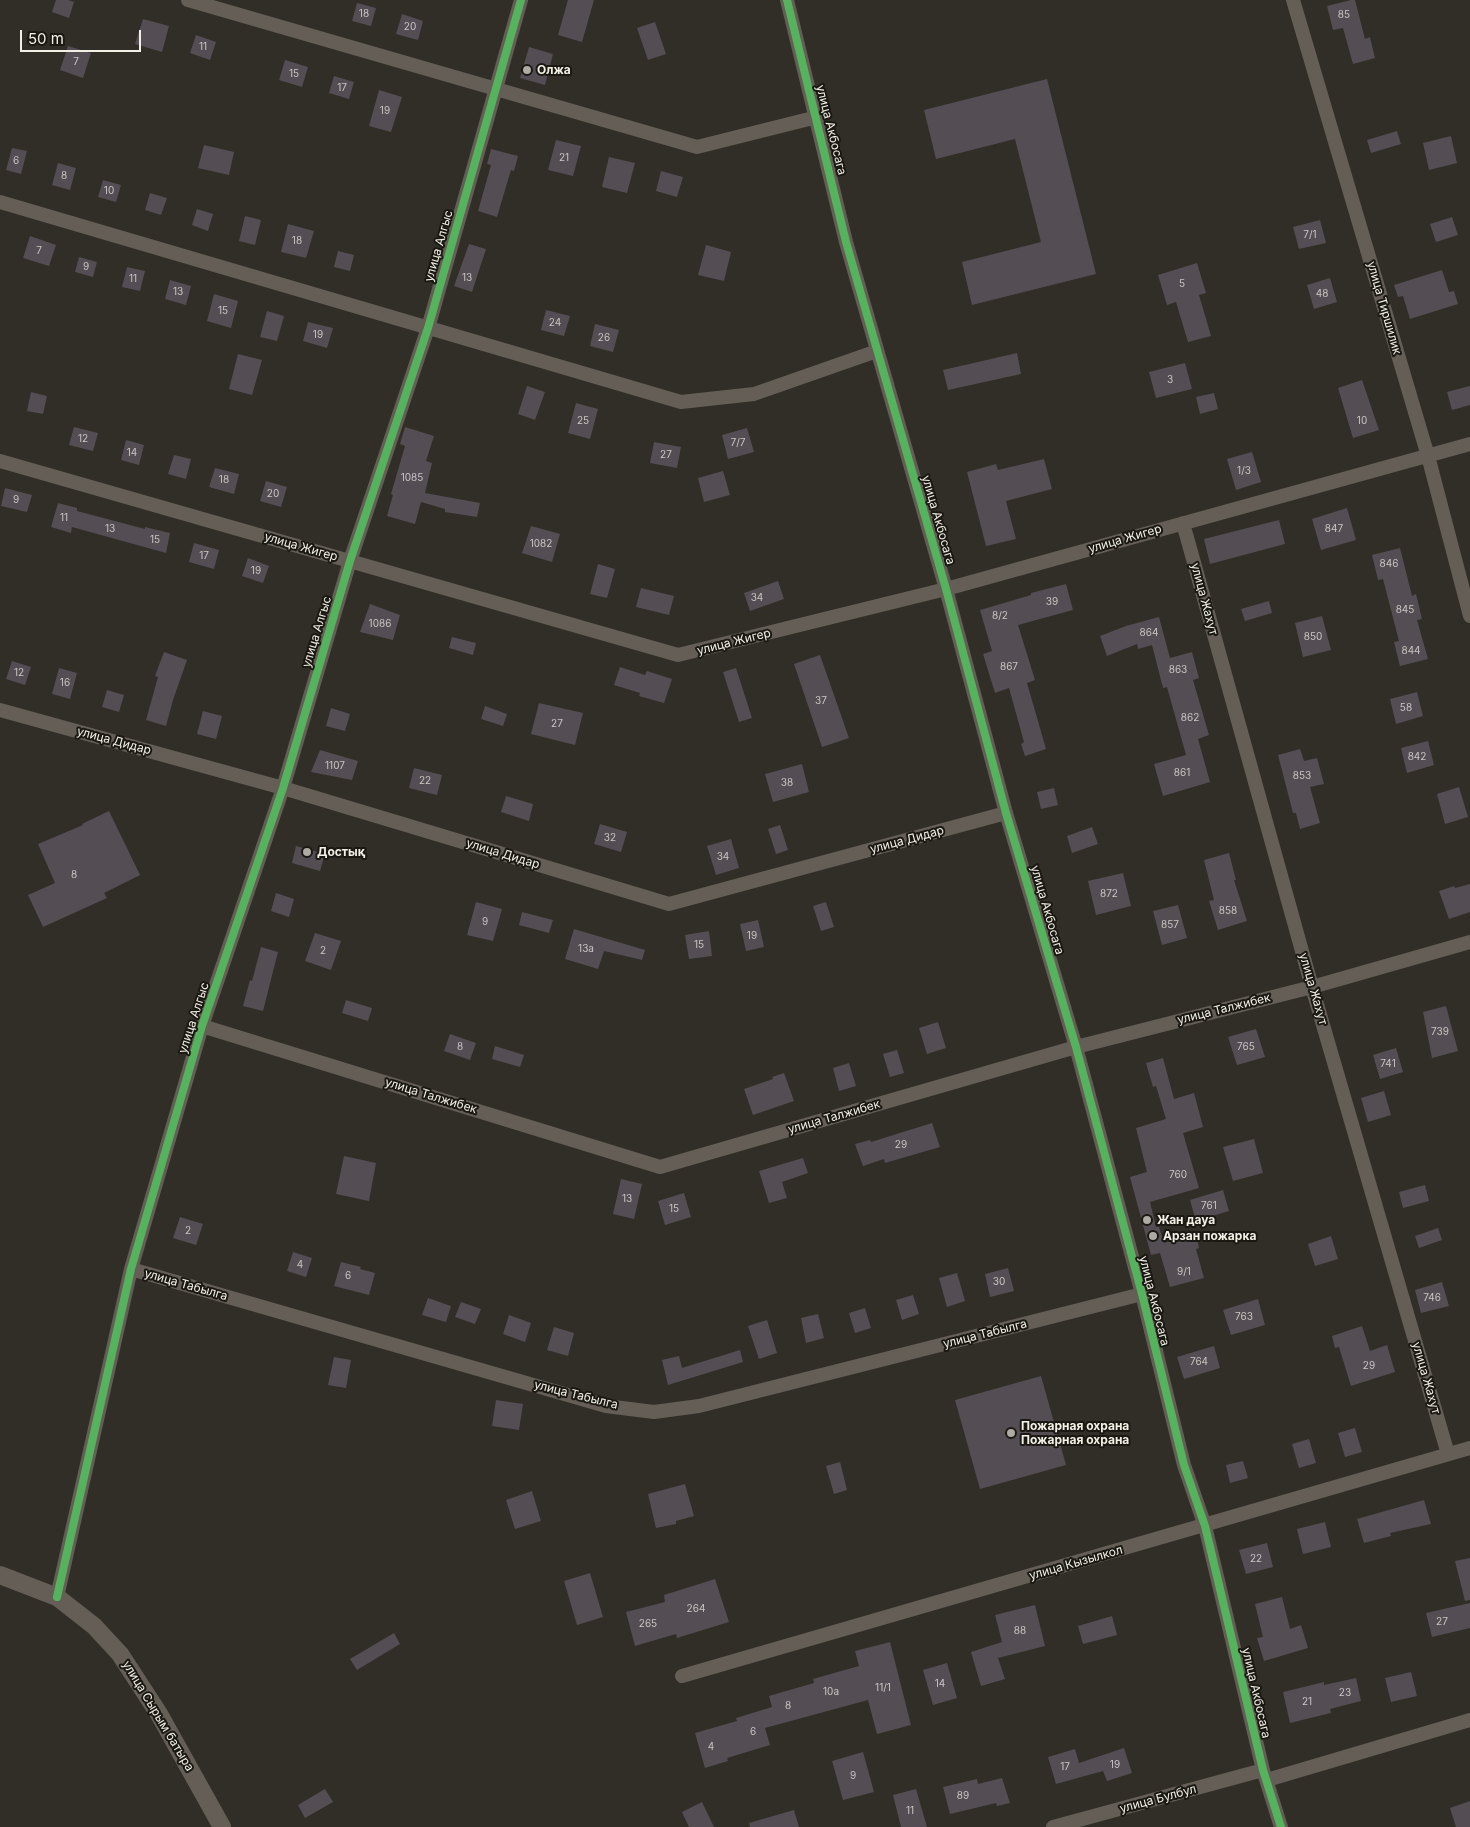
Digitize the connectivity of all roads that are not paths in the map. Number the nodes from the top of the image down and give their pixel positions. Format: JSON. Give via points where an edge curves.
{"nodes":[{"id":1,"x":188,"y":0,"type":"edge"},
{"id":2,"x":521,"y":0,"type":"edge"},
{"id":3,"x":786,"y":0,"type":"edge"},
{"id":4,"x":1293,"y":0,"type":"edge"},
{"id":5,"x":494,"y":89,"type":"junction"},
{"id":6,"x":816,"y":117,"type":"junction"},
{"id":7,"x":0,"y":202,"type":"edge"},
{"id":8,"x":428,"y":328,"type":"junction"},
{"id":9,"x":877,"y":351,"type":"junction"},
{"id":10,"x":1470,"y":444,"type":"edge"},
{"id":11,"x":1428,"y":456,"type":"junction"},
{"id":12,"x":0,"y":461,"type":"edge"},
{"id":13,"x":1183,"y":523,"type":"junction"},
{"id":14,"x":350,"y":561,"type":"junction"},
{"id":15,"x":946,"y":589,"type":"junction"},
{"id":16,"x":1470,"y":616,"type":"edge"},
{"id":17,"x":0,"y":710,"type":"edge"},
{"id":18,"x":283,"y":788,"type":"junction"},
{"id":19,"x":1006,"y":813,"type":"junction"},
{"id":20,"x":1470,"y":942,"type":"edge"},
{"id":21,"x":1312,"y":987,"type":"junction"},
{"id":22,"x":202,"y":1026,"type":"junction"},
{"id":23,"x":1076,"y":1047,"type":"junction"},
{"id":24,"x":131,"y":1269,"type":"junction"},
{"id":25,"x":1142,"y":1294,"type":"junction"},
{"id":26,"x":1470,"y":1448,"type":"edge"},
{"id":27,"x":1448,"y":1454,"type":"junction"},
{"id":28,"x":1205,"y":1526,"type":"junction"},
{"id":29,"x":0,"y":1575,"type":"edge"},
{"id":30,"x":57,"y":1597,"type":"junction"},
{"id":31,"x":682,"y":1676,"type":"dead end"},
{"id":32,"x":1470,"y":1720,"type":"edge"},
{"id":33,"x":1265,"y":1775,"type":"junction"},
{"id":34,"x":222,"y":1827,"type":"edge"},
{"id":35,"x":1053,"y":1827,"type":"edge"},
{"id":36,"x":1281,"y":1827,"type":"edge"}],
"edges":[{"from":1,"to":5,"type":"street"},
{"from":2,"to":5,"type":"street","name":"улица Алгыс"},
{"from":3,"to":6,"type":"street","name":"улица Акбосага"},
{"from":4,"to":11,"type":"street","name":"улица Тиршилик"},
{"from":5,"to":6,"type":"street","via":[[697,147]]},
{"from":5,"to":8,"type":"street","name":"улица Алгыс"},
{"from":6,"to":9,"type":"street","name":"улица Акбосага","via":[[846,242]]},
{"from":7,"to":8,"type":"street"},
{"from":8,"to":9,"type":"street","via":[[681,402],[754,394]]},
{"from":8,"to":14,"type":"street","name":"улица Алгыс"},
{"from":9,"to":15,"type":"street","name":"улица Акбосага"},
{"from":10,"to":11,"type":"street","name":"улица Жигер"},
{"from":11,"to":13,"type":"street","name":"улица Жигер"},
{"from":11,"to":16,"type":"street","name":"улица Тиршилик"},
{"from":12,"to":14,"type":"street","name":"улица Жигер"},
{"from":13,"to":15,"type":"street","name":"улица Жигер"},
{"from":13,"to":21,"type":"street","name":"улица Жахут"},
{"from":14,"to":15,"type":"street","name":"улица Жигер","via":[[678,656]]},
{"from":14,"to":18,"type":"street","name":"улица Алгыс"},
{"from":15,"to":19,"type":"street","name":"улица Акбосага"},
{"from":17,"to":18,"type":"street","name":"улица Дидар"},
{"from":18,"to":19,"type":"street","name":"улица Дидар","via":[[670,904]]},
{"from":18,"to":22,"type":"street","name":"улица Алгыс"},
{"from":19,"to":23,"type":"street","name":"улица Акбосага"},
{"from":20,"to":21,"type":"street","name":"улица Талжибек"},
{"from":21,"to":23,"type":"street","name":"улица Талжибек"},
{"from":21,"to":27,"type":"street","name":"улица Жахут"},
{"from":22,"to":23,"type":"street","name":"улица Талжибек","via":[[660,1166]]},
{"from":22,"to":24,"type":"street","name":"улица Алгыс"},
{"from":23,"to":25,"type":"street","name":"улица Акбосага"},
{"from":24,"to":25,"type":"street","name":"улица Табылга","via":[[606,1406],[654,1412],[699,1406]]},
{"from":24,"to":30,"type":"street","name":"улица Алгыс"},
{"from":25,"to":28,"type":"street","name":"улица Акбосага","via":[[1184,1465]]},
{"from":26,"to":27,"type":"street","name":"улица Кызылкол"},
{"from":27,"to":28,"type":"street","name":"улица Кызылкол"},
{"from":28,"to":31,"type":"street","name":"улица Кызылкол"},
{"from":28,"to":33,"type":"street","name":"улица Акбосага"},
{"from":29,"to":30,"type":"street","name":"улица Сырым батыра"},
{"from":30,"to":34,"type":"street","name":"улица Сырым батыра","via":[[94,1626],[120,1654],[159,1714]]},
{"from":32,"to":33,"type":"street","name":"улица Булбул"},
{"from":33,"to":35,"type":"street","name":"улица Булбул"},
{"from":33,"to":36,"type":"street","name":"улица Акбосага"}]}
